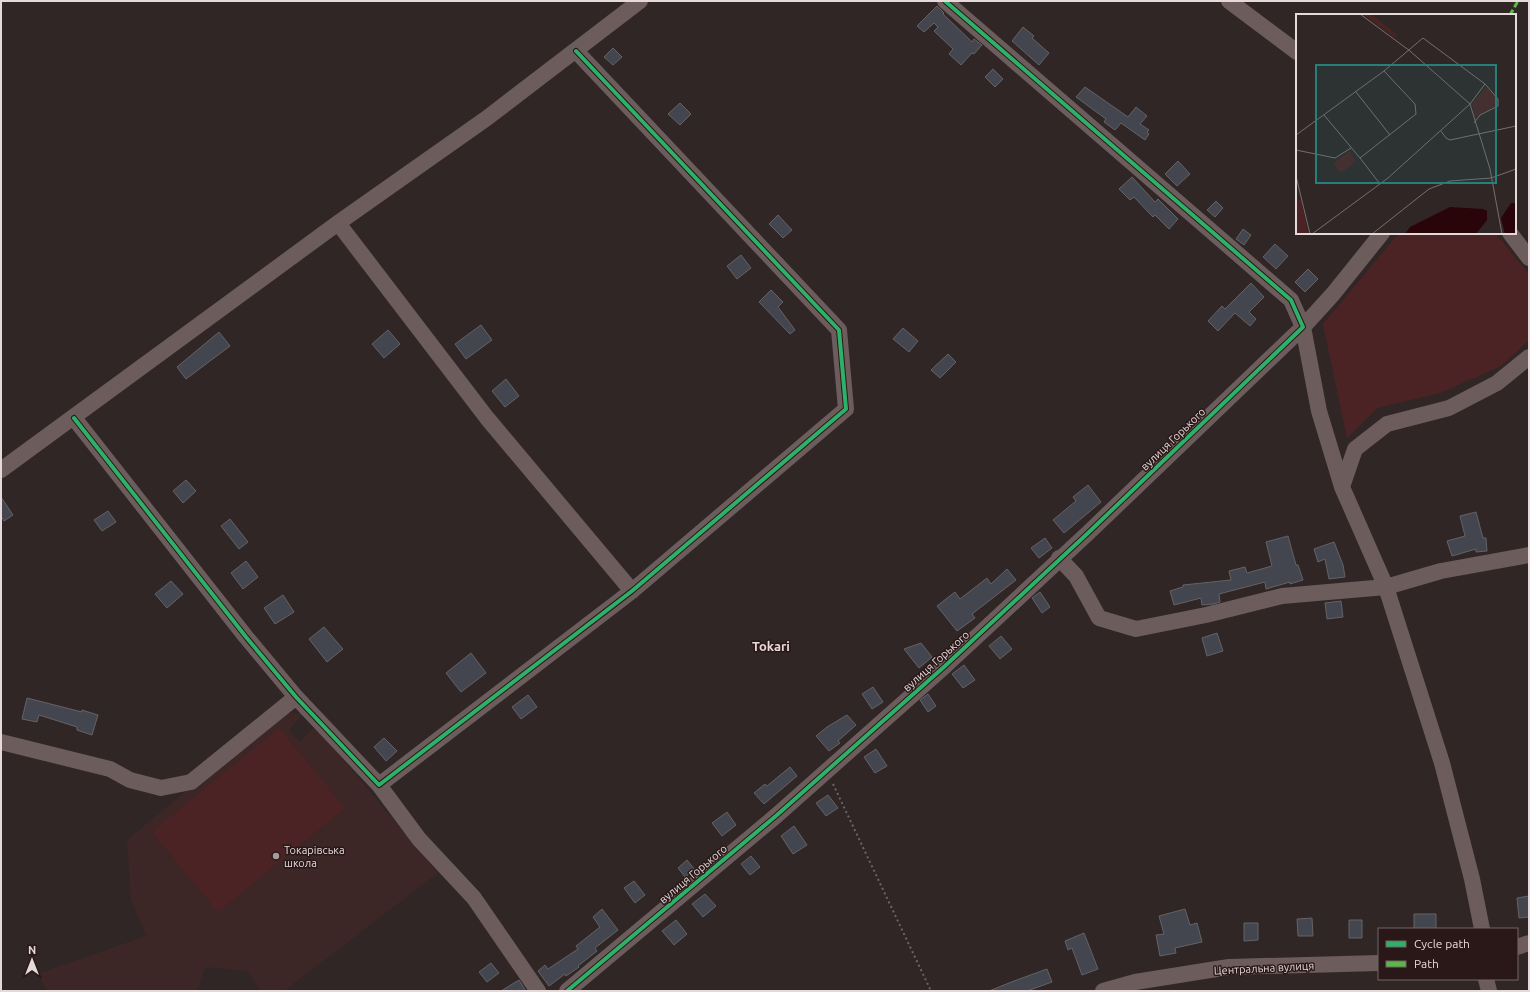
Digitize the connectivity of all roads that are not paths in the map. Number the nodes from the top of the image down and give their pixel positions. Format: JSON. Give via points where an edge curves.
{"nodes":[{"id":1,"x":640,"y":1,"type":"edge"},
{"id":2,"x":946,"y":1,"type":"edge"},
{"id":3,"x":1230,"y":1,"type":"edge"},
{"id":4,"x":576,"y":51,"type":"junction"},
{"id":5,"x":1296,"y":51,"type":"edge"},
{"id":6,"x":338,"y":223,"type":"junction"},
{"id":7,"x":1381,"y":234,"type":"edge"},
{"id":8,"x":1511,"y":234,"type":"edge"},
{"id":9,"x":1529,"y":258,"type":"edge"},
{"id":10,"x":1303,"y":327,"type":"junction"},
{"id":11,"x":1529,"y":357,"type":"edge"},
{"id":12,"x":74,"y":418,"type":"junction"},
{"id":13,"x":1,"y":470,"type":"edge"},
{"id":14,"x":1342,"y":487,"type":"junction"},
{"id":15,"x":1529,"y":555,"type":"edge"},
{"id":16,"x":1059,"y":558,"type":"junction"},
{"id":17,"x":1386,"y":587,"type":"junction"},
{"id":18,"x":632,"y":591,"type":"junction"},
{"id":19,"x":296,"y":697,"type":"junction"},
{"id":20,"x":1,"y":742,"type":"edge"},
{"id":21,"x":379,"y":785,"type":"junction"},
{"id":22,"x":1482,"y":928,"type":"edge"},
{"id":23,"x":1529,"y":943,"type":"edge"},
{"id":24,"x":1518,"y":947,"type":"edge"},
{"id":25,"x":1378,"y":963,"type":"edge"},
{"id":26,"x":1486,"y":980,"type":"edge"},
{"id":27,"x":538,"y":991,"type":"edge"},
{"id":28,"x":567,"y":991,"type":"edge"},
{"id":29,"x":1103,"y":991,"type":"edge"},
{"id":30,"x":1489,"y":991,"type":"edge"}],
"edges":[{"from":1,"to":4,"type":"street"},
{"from":2,"to":10,"type":"street","via":[[1291,300]]},
{"from":3,"to":5,"type":"street"},
{"from":4,"to":6,"type":"street","via":[[487,118]]},
{"from":4,"to":18,"type":"street","via":[[839,330],[846,409]]},
{"from":6,"to":12,"type":"street"},
{"from":6,"to":18,"type":"street","via":[[487,418]]},
{"from":7,"to":10,"type":"street","name":"вулиця Горького"},
{"from":8,"to":9,"type":"street"},
{"from":10,"to":14,"type":"street","via":[[1319,411]]},
{"from":10,"to":16,"type":"street","name":"вулиця Горького"},
{"from":11,"to":14,"type":"street","via":[[1497,383],[1448,408],[1387,424],[1355,449]]},
{"from":12,"to":13,"type":"street"},
{"from":12,"to":19,"type":"street"},
{"from":14,"to":17,"type":"street"},
{"from":15,"to":17,"type":"street","via":[[1441,571]]},
{"from":16,"to":17,"type":"street","via":[[1076,576],[1099,618],[1136,629],[1282,596]]},
{"from":16,"to":28,"type":"street","name":"вулиця Горького","via":[[945,666],[827,771]]},
{"from":17,"to":22,"type":"street","via":[[1442,763]]},
{"from":18,"to":21,"type":"street"},
{"from":19,"to":20,"type":"street","via":[[191,782],[162,788],[130,780],[110,769]]},
{"from":19,"to":21,"type":"street"},
{"from":21,"to":27,"type":"street","via":[[419,839],[474,898]]},
{"from":23,"to":24,"type":"street"},
{"from":25,"to":29,"type":"street","name":"Центральна вулиця","via":[[1229,967],[1135,982]]},
{"from":26,"to":30,"type":"street"}]}
